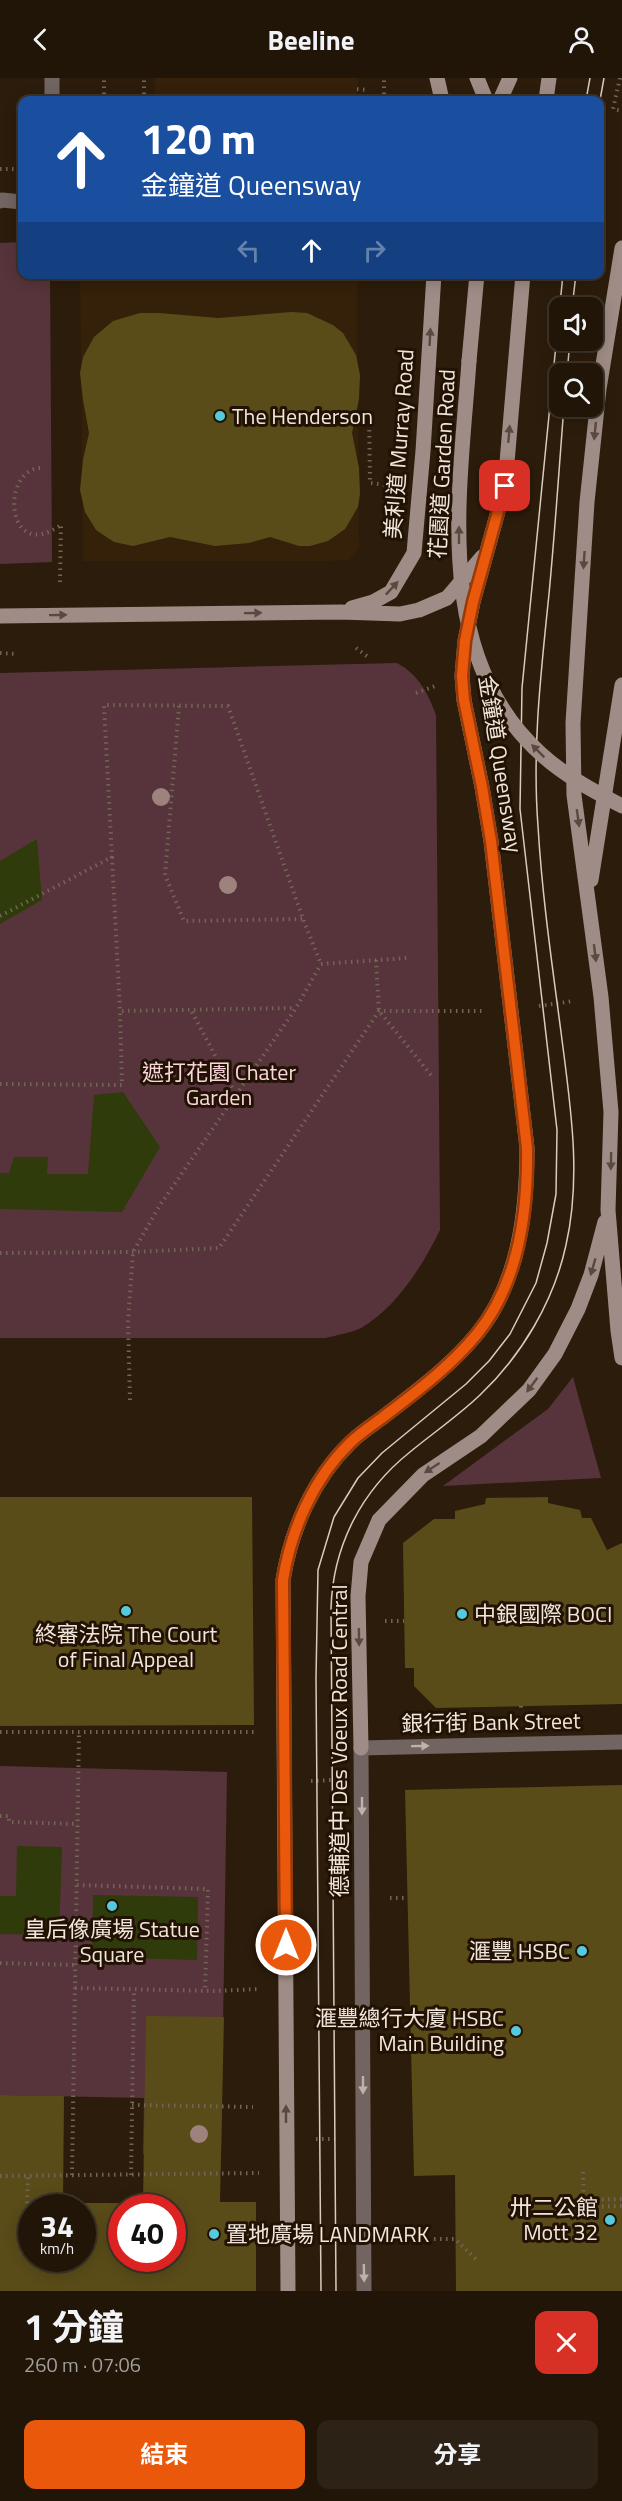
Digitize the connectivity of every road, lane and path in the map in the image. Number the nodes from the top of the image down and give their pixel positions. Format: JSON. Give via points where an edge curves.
{"nodes":[{"id":1,"x":52,"y":78,"type":"edge"},
{"id":2,"x":104,"y":78,"type":"edge"},
{"id":3,"x":144,"y":78,"type":"edge"},
{"id":4,"x":384,"y":78,"type":"edge"},
{"id":5,"x":437,"y":78,"type":"edge"},
{"id":6,"x":477,"y":78,"type":"edge"},
{"id":7,"x":510,"y":78,"type":"edge"},
{"id":8,"x":549,"y":78,"type":"edge"},
{"id":9,"x":620,"y":78,"type":"edge"},
{"id":10,"x":357,"y":89,"type":"dead end"},
{"id":11,"x":367,"y":90,"type":"dead end"},
{"id":12,"x":52,"y":96,"type":"edge"},
{"id":13,"x":104,"y":96,"type":"edge"},
{"id":14,"x":144,"y":96,"type":"edge"},
{"id":15,"x":384,"y":96,"type":"edge"},
{"id":16,"x":441,"y":96,"type":"edge"},
{"id":17,"x":484,"y":96,"type":"edge"},
{"id":18,"x":502,"y":96,"type":"edge"},
{"id":19,"x":547,"y":96,"type":"edge"},
{"id":20,"x":622,"y":111,"type":"edge"},
{"id":21,"x":0,"y":169,"type":"edge"},
{"id":22,"x":18,"y":170,"type":"edge"},
{"id":23,"x":0,"y":201,"type":"edge"},
{"id":24,"x":18,"y":202,"type":"edge"},
{"id":25,"x":622,"y":248,"type":"edge"},
{"id":26,"x":434,"y":279,"type":"edge"},
{"id":27,"x":477,"y":279,"type":"edge"},
{"id":28,"x":523,"y":279,"type":"edge"},
{"id":29,"x":369,"y":412,"type":"dead end"},
{"id":30,"x":40,"y":468,"type":"dead end"},
{"id":31,"x":21,"y":472,"type":"dead end"},
{"id":32,"x":387,"y":485,"type":"dead end"},
{"id":33,"x":10,"y":522,"type":"dead end"},
{"id":34,"x":486,"y":553,"type":"junction"},
{"id":35,"x":60,"y":582,"type":"dead end"},
{"id":36,"x":340,"y":612,"type":"junction"},
{"id":37,"x":0,"y":616,"type":"edge"},
{"id":38,"x":356,"y":648,"type":"dead end"},
{"id":39,"x":0,"y":653,"type":"edge"},
{"id":40,"x":16,"y":654,"type":"dead end"},
{"id":41,"x":368,"y":657,"type":"dead end"},
{"id":42,"x":622,"y":685,"type":"edge"},
{"id":43,"x":179,"y":706,"type":"junction"},
{"id":44,"x":622,"y":806,"type":"edge"},
{"id":45,"x":112,"y":857,"type":"junction"},
{"id":46,"x":588,"y":895,"type":"junction"},
{"id":47,"x":0,"y":916,"type":"edge"},
{"id":48,"x":303,"y":919,"type":"junction"},
{"id":49,"x":407,"y":958,"type":"dead end"},
{"id":50,"x":376,"y":960,"type":"junction"},
{"id":51,"x":321,"y":964,"type":"junction"},
{"id":52,"x":601,"y":997,"type":"junction"},
{"id":53,"x":296,"y":1008,"type":"junction"},
{"id":54,"x":510,"y":1009,"type":"junction"},
{"id":55,"x":120,"y":1011,"type":"junction"},
{"id":56,"x":192,"y":1011,"type":"junction"},
{"id":57,"x":379,"y":1011,"type":"junction"},
{"id":58,"x":432,"y":1075,"type":"dead end"},
{"id":59,"x":0,"y":1084,"type":"edge"},
{"id":60,"x":236,"y":1093,"type":"junction"},
{"id":61,"x":622,"y":1097,"type":"edge"},
{"id":62,"x":611,"y":1112,"type":"junction"},
{"id":63,"x":609,"y":1210,"type":"junction"},
{"id":64,"x":133,"y":1252,"type":"junction"},
{"id":65,"x":0,"y":1253,"type":"edge"},
{"id":66,"x":622,"y":1358,"type":"edge"},
{"id":67,"x":130,"y":1400,"type":"dead end"},
{"id":68,"x":381,"y":1621,"type":"dead end"},
{"id":69,"x":404,"y":1621,"type":"dead end"},
{"id":70,"x":262,"y":1731,"type":"dead end"},
{"id":71,"x":0,"y":1732,"type":"edge"},
{"id":72,"x":79,"y":1732,"type":"junction"},
{"id":73,"x":622,"y":1742,"type":"edge"},
{"id":74,"x":362,"y":1748,"type":"junction"},
{"id":75,"x":362,"y":1780,"type":"junction"},
{"id":76,"x":285,"y":1782,"type":"junction"},
{"id":77,"x":0,"y":1816,"type":"edge"},
{"id":78,"x":78,"y":1824,"type":"junction"},
{"id":79,"x":77,"y":1885,"type":"junction"},
{"id":80,"x":386,"y":1898,"type":"dead end"},
{"id":81,"x":407,"y":1898,"type":"dead end"},
{"id":82,"x":0,"y":1964,"type":"edge"},
{"id":83,"x":76,"y":1965,"type":"junction"},
{"id":84,"x":75,"y":1988,"type":"junction"},
{"id":85,"x":134,"y":1989,"type":"junction"},
{"id":86,"x":258,"y":1989,"type":"dead end"},
{"id":87,"x":206,"y":1991,"type":"junction"},
{"id":88,"x":388,"y":2049,"type":"dead end"},
{"id":89,"x":411,"y":2049,"type":"dead end"},
{"id":90,"x":132,"y":2105,"type":"junction"},
{"id":91,"x":253,"y":2107,"type":"dead end"},
{"id":92,"x":363,"y":2139,"type":"junction"},
{"id":93,"x":286,"y":2140,"type":"junction"},
{"id":94,"x":583,"y":2172,"type":"dead end"},
{"id":95,"x":260,"y":2174,"type":"dead end"},
{"id":96,"x":72,"y":2175,"type":"junction"},
{"id":97,"x":131,"y":2175,"type":"junction"},
{"id":98,"x":0,"y":2176,"type":"edge"},
{"id":99,"x":28,"y":2176,"type":"junction"},
{"id":100,"x":27,"y":2194,"type":"edge"},
{"id":101,"x":622,"y":2199,"type":"edge"},
{"id":102,"x":584,"y":2200,"type":"junction"},
{"id":103,"x":622,"y":2206,"type":"edge"},
{"id":104,"x":390,"y":2239,"type":"dead end"},
{"id":105,"x":478,"y":2261,"type":"dead end"},
{"id":106,"x":288,"y":2291,"type":"edge"},
{"id":107,"x":364,"y":2291,"type":"edge"}],
"edges":[{"from":1,"to":12,"type":"street"},
{"from":2,"to":13,"type":"path"},
{"from":3,"to":14,"type":"path"},
{"from":4,"to":15,"type":"path"},
{"from":5,"to":16,"type":"street"},
{"from":6,"to":17,"type":"street"},
{"from":7,"to":18,"type":"street"},
{"from":8,"to":19,"type":"street"},
{"from":9,"to":20,"type":"path","via":[[613,109]]},
{"from":10,"to":11,"type":"path"},
{"from":21,"to":22,"type":"path"},
{"from":23,"to":24,"type":"street"},
{"from":25,"to":46,"type":"street","one_way":true,"via":[[599,389],[587,502],[573,723],[574,795]]},
{"from":36,"to":26,"type":"street","name":"美利道 Murray Road","one_way":true,"via":[[391,592],[414,553]]},
{"from":44,"to":27,"type":"street","name":"花園道 Garden Road","one_way":true,"bridge":true,"via":[[580,783],[541,754],[513,723],[487,683],[471,639],[459,569],[459,514]]},
{"from":34,"to":28,"type":"street","name":"金鐘道 Queensway","one_way":true,"via":[[505,486]]},
{"from":29,"to":32,"type":"path","via":[[370,483]]},
{"from":30,"to":31,"type":"path"},
{"from":33,"to":35,"type":"path","via":[[35,535],[61,525]]},
{"from":34,"to":36,"type":"street","name":"美利道 Murray Road","via":[[447,598],[419,610],[400,614]]},
{"from":34,"to":54,"type":"street","name":"金鐘道 Queensway","via":[[465,641],[462,676],[491,841]]},
{"from":37,"to":36,"type":"street","name":"美利道 Murray Road","one_way":true},
{"from":38,"to":41,"type":"path"},
{"from":39,"to":40,"type":"path"},
{"from":42,"to":46,"type":"street"},
{"from":43,"to":45,"type":"path","via":[[104,705]]},
{"from":43,"to":48,"type":"path","via":[[228,706]]},
{"from":43,"to":48,"type":"path","via":[[165,874],[184,921]]},
{"from":45,"to":47,"type":"path"},
{"from":45,"to":55,"type":"path"},
{"from":46,"to":52,"type":"street","one_way":true},
{"from":48,"to":51,"type":"path"},
{"from":49,"to":50,"type":"path"},
{"from":50,"to":51,"type":"path"},
{"from":50,"to":57,"type":"path"},
{"from":51,"to":53,"type":"path"},
{"from":52,"to":54,"type":"path"},
{"from":52,"to":62,"type":"street"},
{"from":53,"to":56,"type":"path"},
{"from":53,"to":60,"type":"path"},
{"from":54,"to":57,"type":"path"},
{"from":54,"to":76,"type":"street","name":"金鐘道 Queensway","via":[[527,1148],[527,1192],[520,1237],[500,1296],[478,1332],[445,1369],[350,1443],[323,1476],[302,1512],[288,1547],[283,1580]]},
{"from":55,"to":56,"type":"path"},
{"from":55,"to":59,"type":"path","via":[[122,1085]]},
{"from":56,"to":60,"type":"path"},
{"from":57,"to":58,"type":"path"},
{"from":57,"to":64,"type":"path","via":[[219,1248]]},
{"from":60,"to":64,"type":"path"},
{"from":61,"to":62,"type":"street"},
{"from":62,"to":63,"type":"street","one_way":true},
{"from":63,"to":66,"type":"street"},
{"from":63,"to":74,"type":"street","name":"德輔道中 Des Voeux Road Central","one_way":true,"via":[[578,1309],[555,1354],[529,1390],[481,1436],[423,1474],[379,1520],[361,1562],[358,1596]]},
{"from":64,"to":65,"type":"path"},
{"from":64,"to":67,"type":"path","via":[[128,1322]]},
{"from":68,"to":69,"type":"path"},
{"from":70,"to":72,"type":"path"},
{"from":71,"to":72,"type":"path"},
{"from":72,"to":78,"type":"path"},
{"from":74,"to":73,"type":"street","name":"銀行街 Bank Street","one_way":true},
{"from":74,"to":75,"type":"street","name":"德輔道中 Des Voeux Road Central"},
{"from":75,"to":76,"type":"path"},
{"from":75,"to":92,"type":"street","name":"德輔道中 Des Voeux Road Central","one_way":true},
{"from":93,"to":76,"type":"street","one_way":true},
{"from":77,"to":78,"type":"path","via":[[9,1816],[9,1822]]},
{"from":78,"to":79,"type":"path"},
{"from":79,"to":83,"type":"path"},
{"from":79,"to":87,"type":"path","via":[[208,1889]]},
{"from":80,"to":81,"type":"path"},
{"from":82,"to":83,"type":"path"},
{"from":83,"to":84,"type":"path"},
{"from":84,"to":85,"type":"path"},
{"from":84,"to":96,"type":"path"},
{"from":85,"to":87,"type":"path"},
{"from":85,"to":90,"type":"path"},
{"from":86,"to":87,"type":"path"},
{"from":88,"to":89,"type":"path"},
{"from":90,"to":91,"type":"path"},
{"from":90,"to":97,"type":"path"},
{"from":92,"to":93,"type":"path"},
{"from":92,"to":107,"type":"street","name":"德輔道中 Des Voeux Road Central","one_way":true},
{"from":93,"to":106,"type":"street"},
{"from":94,"to":102,"type":"path"},
{"from":95,"to":97,"type":"path"},
{"from":96,"to":97,"type":"path"},
{"from":96,"to":99,"type":"path"},
{"from":98,"to":99,"type":"path"},
{"from":99,"to":100,"type":"path"},
{"from":101,"to":102,"type":"path"},
{"from":102,"to":103,"type":"path","via":[[584,2207]]},
{"from":104,"to":105,"type":"path","via":[[455,2239]]}]}
